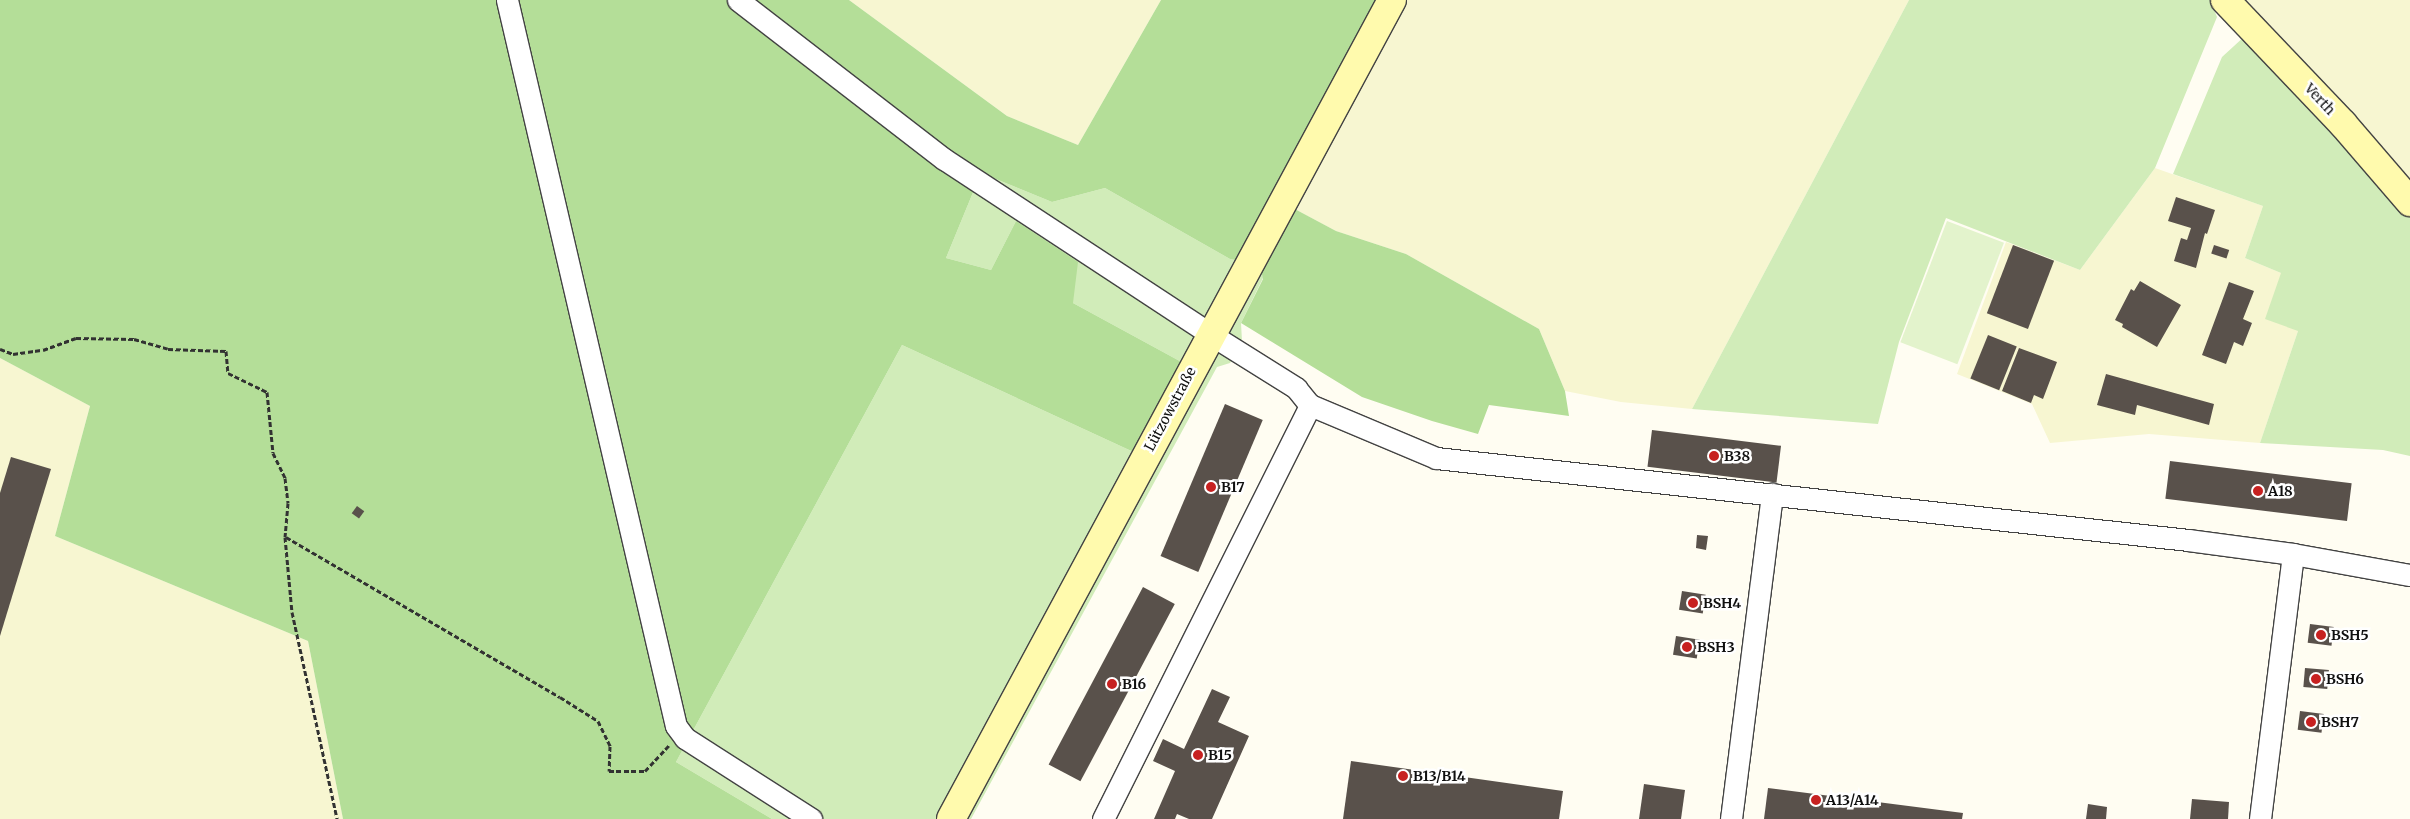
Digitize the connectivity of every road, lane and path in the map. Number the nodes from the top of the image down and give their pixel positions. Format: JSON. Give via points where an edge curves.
{"nodes":[{"id":1,"x":506,"y":0,"type":"edge"},
{"id":2,"x":738,"y":0,"type":"edge"},
{"id":3,"x":1392,"y":0,"type":"edge"},
{"id":4,"x":2225,"y":0,"type":"edge"},
{"id":5,"x":2410,"y":202,"type":"edge"},
{"id":6,"x":1210,"y":334,"type":"junction"},
{"id":7,"x":0,"y":349,"type":"edge"},
{"id":8,"x":1310,"y":405,"type":"junction"},
{"id":9,"x":1772,"y":494,"type":"junction"},
{"id":10,"x":285,"y":537,"type":"junction"},
{"id":11,"x":2293,"y":554,"type":"junction"},
{"id":12,"x":2410,"y":575,"type":"edge"},
{"id":13,"x":684,"y":738,"type":"junction"},
{"id":14,"x":337,"y":819,"type":"edge"},
{"id":15,"x":811,"y":819,"type":"edge"},
{"id":16,"x":951,"y":819,"type":"edge"},
{"id":17,"x":1103,"y":819,"type":"edge"},
{"id":18,"x":1731,"y":819,"type":"edge"},
{"id":19,"x":2260,"y":819,"type":"edge"}],
"edges":[{"from":1,"to":13,"type":"street","via":[[670,704],[676,726]]},
{"from":2,"to":6,"type":"street","via":[[944,159]]},
{"from":3,"to":6,"type":"street","name":"Lützowstraße"},
{"from":4,"to":5,"type":"street","name":"Verth","via":[[2337,117]]},
{"from":6,"to":8,"type":"street","via":[[1296,388]]},
{"from":6,"to":16,"type":"street","name":"Lützowstraße"},
{"from":7,"to":10,"type":"path","via":[[13,354],[43,350],[76,338],[134,338],[168,349],[226,351],[228,373],[267,392],[272,453],[284,478],[288,503]]},
{"from":8,"to":9,"type":"street","via":[[1436,458]]},
{"from":8,"to":17,"type":"street"},
{"from":9,"to":11,"type":"street"},
{"from":9,"to":18,"type":"street"},
{"from":10,"to":13,"type":"path","via":[[598,722],[610,746],[609,771],[645,771],[665,747]]},
{"from":10,"to":14,"type":"path","via":[[292,612]]},
{"from":11,"to":12,"type":"street"},
{"from":11,"to":19,"type":"street"},
{"from":13,"to":15,"type":"street"}]}
